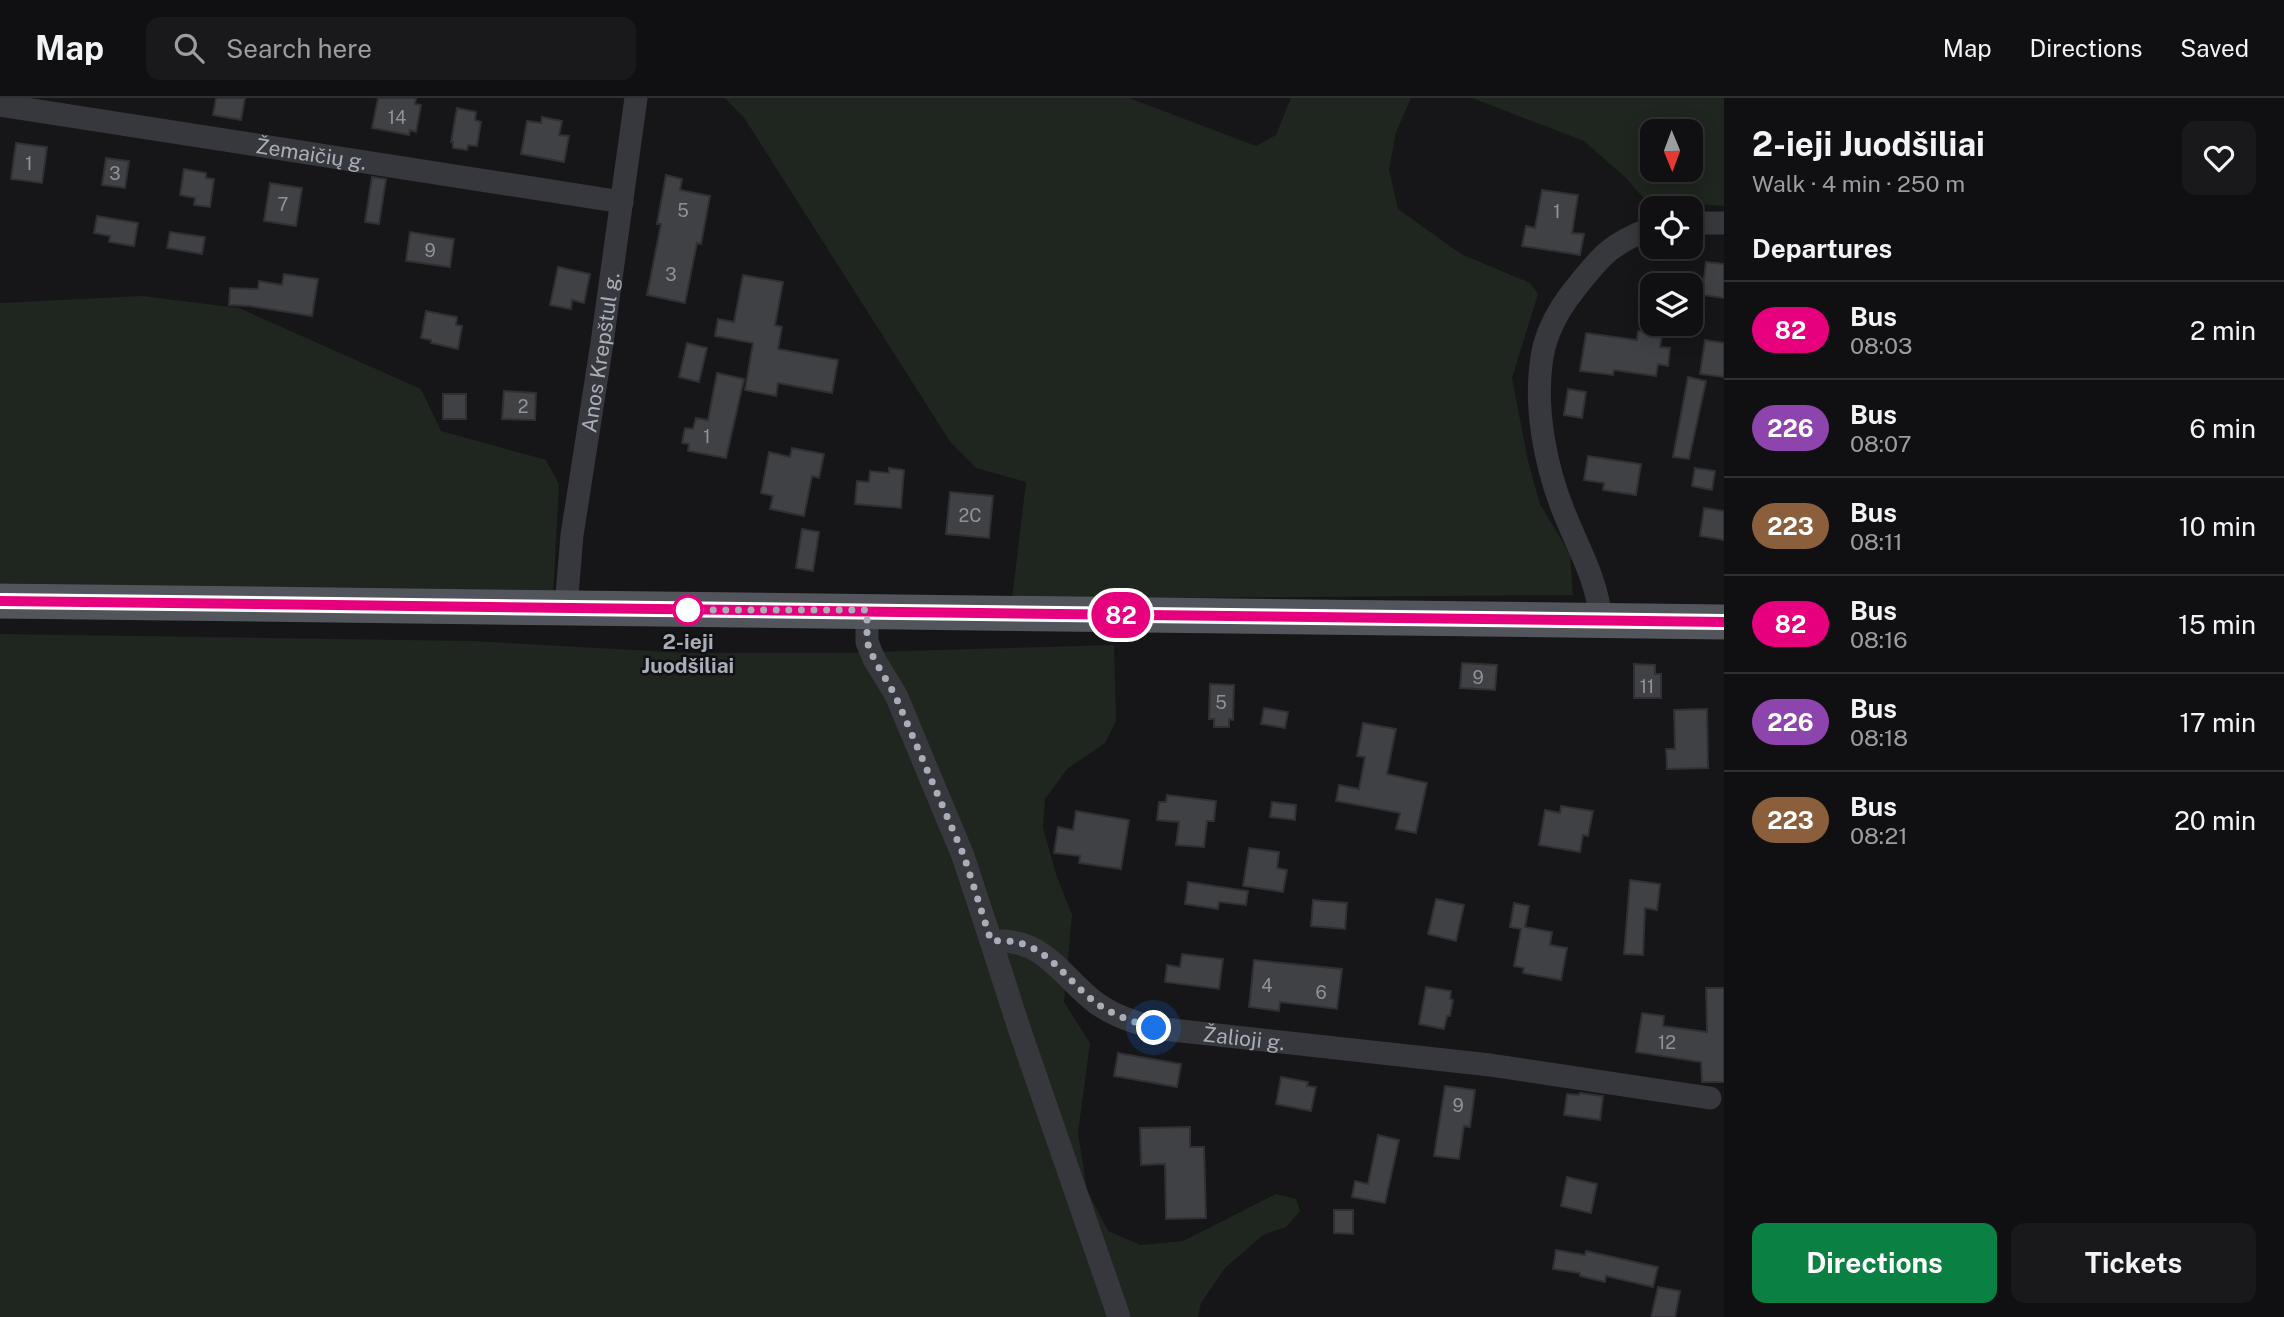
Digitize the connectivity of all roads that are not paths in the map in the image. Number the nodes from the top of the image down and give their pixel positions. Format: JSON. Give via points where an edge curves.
{"nodes":[{"id":1,"x":636,"y":98,"type":"edge"},
{"id":2,"x":0,"y":105,"type":"edge"},
{"id":3,"x":622,"y":202,"type":"junction"},
{"id":4,"x":1703,"y":223,"type":"edge"},
{"id":5,"x":1724,"y":223,"type":"edge"},
{"id":6,"x":1640,"y":232,"type":"edge"},
{"id":7,"x":0,"y":601,"type":"edge"},
{"id":8,"x":566,"y":607,"type":"junction"},
{"id":9,"x":867,"y":610,"type":"junction"},
{"id":10,"x":1601,"y":620,"type":"junction"},
{"id":11,"x":1724,"y":622,"type":"edge"},
{"id":12,"x":991,"y":941,"type":"junction"},
{"id":13,"x":1710,"y":1098,"type":"dead end"},
{"id":14,"x":1119,"y":1317,"type":"edge"}],
"edges":[{"from":1,"to":3,"type":"street","name":"Anos Krepštul g."},
{"from":2,"to":3,"type":"street","name":"Žemaičių g."},
{"from":3,"to":8,"type":"street","name":"Anos Krepštul g.","via":[[572,535]]},
{"from":4,"to":5,"type":"street"},
{"from":6,"to":10,"type":"street","via":[[1624,238],[1602,256],[1560,307],[1542,354],[1539,388],[1546,451],[1562,507],[1595,583]]},
{"from":7,"to":8,"type":"main road"},
{"from":8,"to":9,"type":"main road"},
{"from":9,"to":10,"type":"main road"},
{"from":9,"to":12,"type":"street","via":[[867,642],[895,695],[964,856]]},
{"from":10,"to":11,"type":"main road"},
{"from":12,"to":13,"type":"street","name":"Žalioji g.","via":[[1023,943],[1046,955],[1091,999],[1123,1019],[1154,1028],[1490,1065]]},
{"from":12,"to":14,"type":"street"}]}
